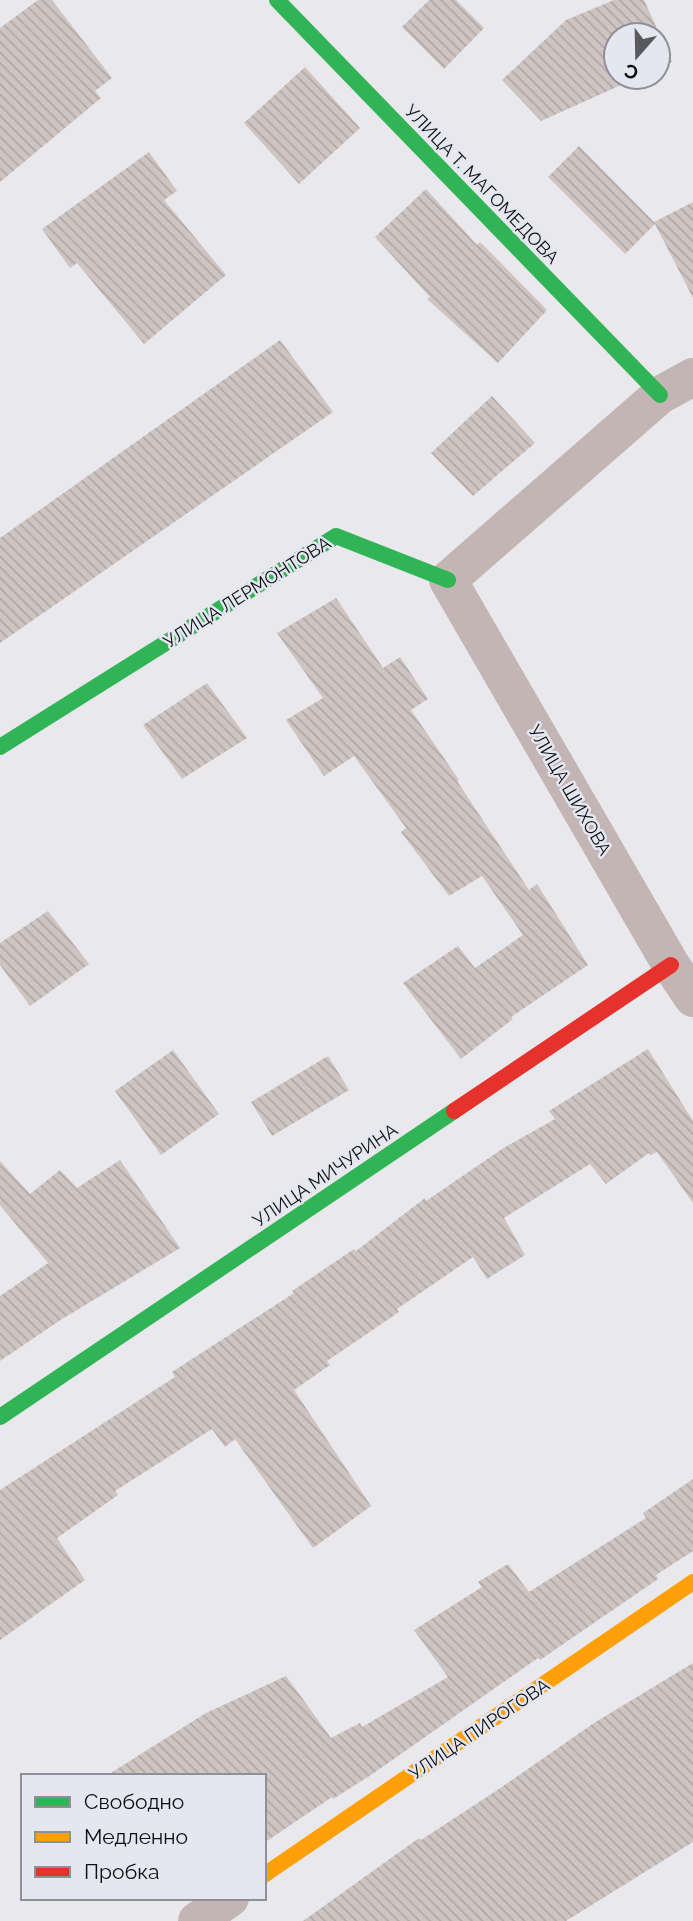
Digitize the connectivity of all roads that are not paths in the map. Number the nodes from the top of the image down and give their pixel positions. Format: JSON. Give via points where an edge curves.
{"nodes":[{"id":1,"x":277,"y":0,"type":"edge"},
{"id":2,"x":693,"y":377,"type":"edge"},
{"id":3,"x":660,"y":395,"type":"junction"},
{"id":4,"x":448,"y":580,"type":"junction"},
{"id":5,"x":0,"y":747,"type":"edge"},
{"id":6,"x":671,"y":965,"type":"junction"},
{"id":7,"x":693,"y":998,"type":"edge"},
{"id":8,"x":0,"y":1417,"type":"edge"},
{"id":9,"x":693,"y":1583,"type":"edge"},
{"id":10,"x":266,"y":1874,"type":"edge"},
{"id":11,"x":227,"y":1900,"type":"edge"},
{"id":12,"x":197,"y":1921,"type":"edge"}],
"edges":[{"from":1,"to":3,"type":"street","name":"УЛИЦА Т. МАГОМЕДОВА"},
{"from":2,"to":3,"type":"street"},
{"from":3,"to":4,"type":"street"},
{"from":4,"to":5,"type":"street","name":"УЛИЦА ЛЕРМОНТОВА","via":[[336,536]]},
{"from":4,"to":6,"type":"street","name":"УЛИЦА ШИХОВА"},
{"from":6,"to":7,"type":"street","name":"УЛИЦА ШИХОВА"},
{"from":6,"to":8,"type":"street","name":"УЛИЦА МИЧУРИНА"},
{"from":9,"to":10,"type":"street","name":"УЛИЦА ПИРОГОВА"},
{"from":11,"to":12,"type":"street"}]}
